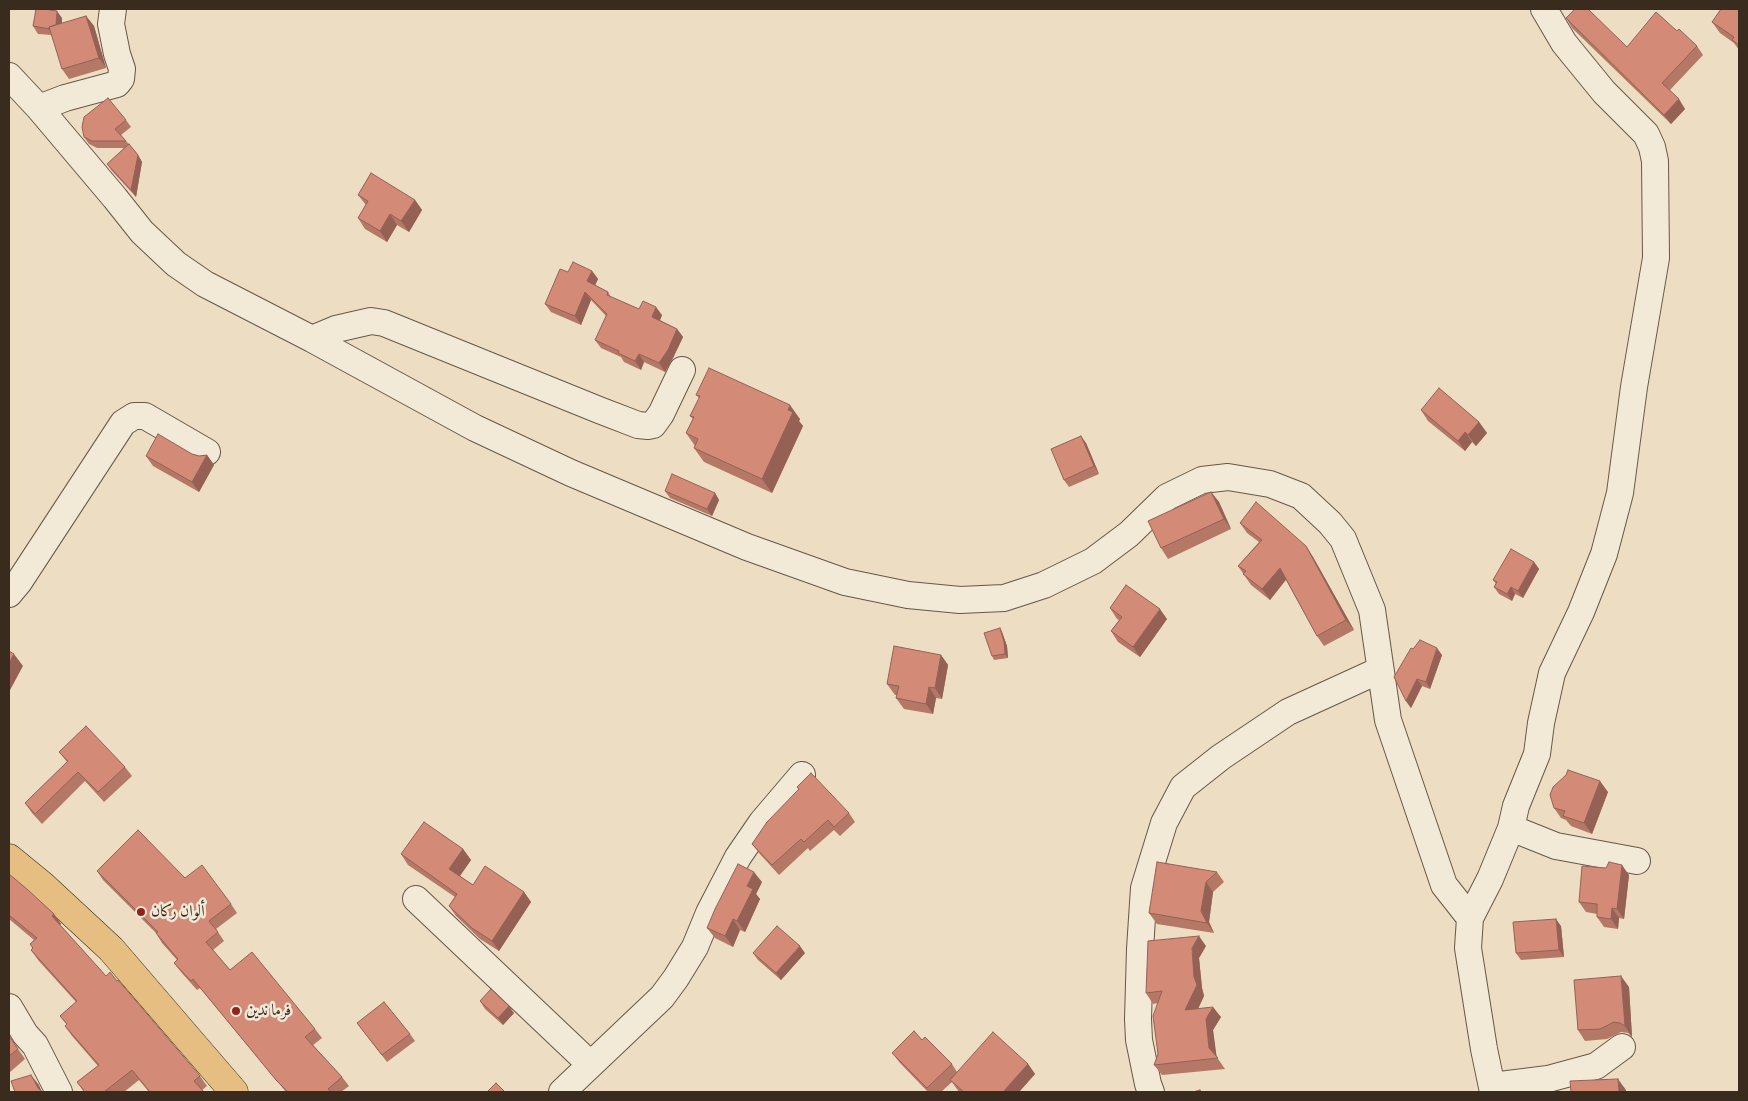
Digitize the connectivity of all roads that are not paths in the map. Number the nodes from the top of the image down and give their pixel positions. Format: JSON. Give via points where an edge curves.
{"nodes":[{"id":1,"x":113,"y":9,"type":"edge"},
{"id":2,"x":1544,"y":9,"type":"edge"},
{"id":3,"x":9,"y":76,"type":"edge"},
{"id":4,"x":39,"y":108,"type":"junction"},
{"id":5,"x":312,"y":339,"type":"junction"},
{"id":6,"x":682,"y":370,"type":"dead end"},
{"id":7,"x":207,"y":452,"type":"dead end"},
{"id":8,"x":9,"y":594,"type":"edge"},
{"id":9,"x":1380,"y":670,"type":"junction"},
{"id":10,"x":802,"y":775,"type":"dead end"},
{"id":11,"x":1511,"y":828,"type":"junction"},
{"id":12,"x":9,"y":858,"type":"edge"},
{"id":13,"x":1636,"y":861,"type":"dead end"},
{"id":14,"x":416,"y":899,"type":"dead end"},
{"id":15,"x":1470,"y":918,"type":"junction"},
{"id":16,"x":9,"y":1007,"type":"edge"},
{"id":17,"x":1622,"y":1047,"type":"dead end"},
{"id":18,"x":590,"y":1064,"type":"junction"},
{"id":19,"x":1493,"y":1089,"type":"edge"},
{"id":20,"x":59,"y":1092,"type":"edge"},
{"id":21,"x":234,"y":1092,"type":"edge"},
{"id":22,"x":562,"y":1092,"type":"edge"},
{"id":23,"x":1151,"y":1092,"type":"edge"}],
"edges":[{"from":1,"to":4,"type":"street","via":[[111,24],[122,69],[121,79],[117,84]]},
{"from":2,"to":11,"type":"street","via":[[1564,43],[1604,92],[1646,134],[1652,147],[1656,174],[1656,258],[1620,493],[1604,554],[1552,672],[1537,754],[1516,806]]},
{"from":3,"to":4,"type":"street"},
{"from":4,"to":5,"type":"street","via":[[142,232],[176,264],[226,296]]},
{"from":5,"to":6,"type":"street","via":[[336,329],[371,321],[384,324],[638,425],[648,426],[653,425],[661,414]]},
{"from":5,"to":9,"type":"street","via":[[475,428],[571,473],[746,547],[846,582],[908,595],[960,600],[1004,598],[1044,585],[1093,561],[1129,534],[1167,497],[1202,480],[1228,476],[1270,484],[1301,496],[1343,539],[1372,610]]},
{"from":7,"to":8,"type":"street","via":[[145,416],[134,416],[124,423]]},
{"from":9,"to":15,"type":"street","via":[[1388,720],[1444,885]]},
{"from":9,"to":23,"type":"street","via":[[1288,712],[1183,787],[1164,823],[1144,888],[1138,1019],[1139,1040]]},
{"from":10,"to":18,"type":"street","via":[[762,822],[738,857],[695,948],[676,978],[662,997]]},
{"from":11,"to":13,"type":"street","via":[[1556,846]]},
{"from":11,"to":15,"type":"street"},
{"from":12,"to":21,"type":"main road","via":[[111,948]]},
{"from":14,"to":18,"type":"street"},
{"from":15,"to":19,"type":"street","via":[[1468,948]]},
{"from":16,"to":20,"type":"street","via":[[35,1045]]},
{"from":17,"to":19,"type":"street","via":[[1596,1066]]},
{"from":18,"to":22,"type":"street"}]}
